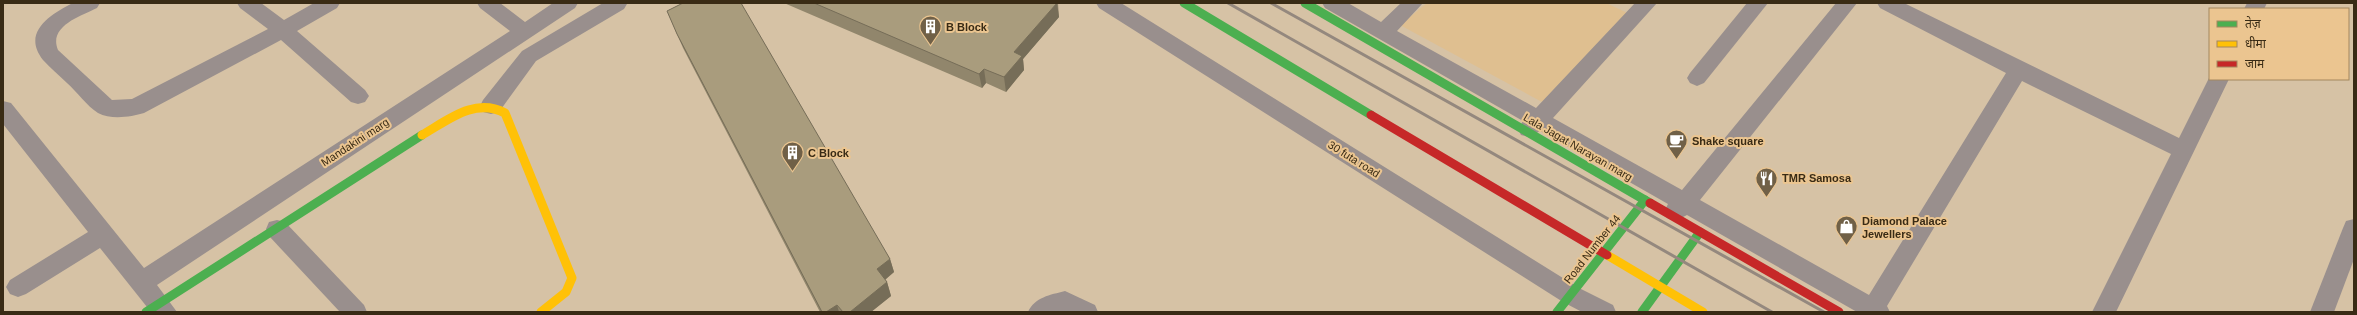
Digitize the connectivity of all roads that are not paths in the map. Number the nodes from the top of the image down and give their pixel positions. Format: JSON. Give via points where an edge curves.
{"nodes":[{"id":1,"x":90,"y":3,"type":"edge"},
{"id":2,"x":247,"y":3,"type":"edge"},
{"id":3,"x":330,"y":3,"type":"edge"},
{"id":4,"x":487,"y":3,"type":"edge"},
{"id":5,"x":568,"y":3,"type":"edge"},
{"id":6,"x":1106,"y":3,"type":"edge"},
{"id":7,"x":1184,"y":3,"type":"edge"},
{"id":8,"x":1304,"y":3,"type":"edge"},
{"id":9,"x":1332,"y":3,"type":"edge"},
{"id":10,"x":1413,"y":3,"type":"edge"},
{"id":11,"x":1647,"y":3,"type":"edge"},
{"id":12,"x":1758,"y":3,"type":"edge"},
{"id":13,"x":1847,"y":3,"type":"edge"},
{"id":14,"x":1887,"y":3,"type":"edge"},
{"id":15,"x":617,"y":4,"type":"edge"},
{"id":16,"x":283,"y":30,"type":"junction"},
{"id":17,"x":524,"y":32,"type":"junction"},
{"id":18,"x":1383,"y":32,"type":"junction"},
{"id":19,"x":2018,"y":70,"type":"junction"},
{"id":20,"x":1697,"y":78,"type":"dead end"},
{"id":21,"x":2218,"y":80,"type":"edge"},
{"id":22,"x":358,"y":96,"type":"dead end"},
{"id":23,"x":491,"y":106,"type":"junction"},
{"id":24,"x":6,"y":118,"type":"edge"},
{"id":25,"x":387,"y":121,"type":"junction"},
{"id":26,"x":1532,"y":126,"type":"junction"},
{"id":27,"x":412,"y":140,"type":"junction"},
{"id":28,"x":2183,"y":150,"type":"junction"},
{"id":29,"x":1645,"y":200,"type":"junction"},
{"id":30,"x":1678,"y":209,"type":"junction"},
{"id":31,"x":2354,"y":228,"type":"edge"},
{"id":32,"x":277,"y":229,"type":"junction"},
{"id":33,"x":1700,"y":232,"type":"junction"},
{"id":34,"x":104,"y":234,"type":"junction"},
{"id":35,"x":1604,"y":254,"type":"junction"},
{"id":36,"x":142,"y":282,"type":"junction"},
{"id":37,"x":18,"y":287,"type":"dead end"},
{"id":38,"x":1660,"y":287,"type":"junction"},
{"id":39,"x":1571,"y":295,"type":"junction"},
{"id":40,"x":157,"y":310,"type":"edge"},
{"id":41,"x":2329,"y":310,"type":"edge"},
{"id":42,"x":1875,"y":311,"type":"edge"},
{"id":43,"x":355,"y":312,"type":"edge"},
{"id":44,"x":542,"y":312,"type":"edge"},
{"id":45,"x":1040,"y":312,"type":"edge"},
{"id":46,"x":1086,"y":312,"type":"edge"},
{"id":47,"x":1557,"y":312,"type":"edge"},
{"id":48,"x":1604,"y":312,"type":"edge"},
{"id":49,"x":1642,"y":312,"type":"edge"},
{"id":50,"x":1703,"y":312,"type":"edge"},
{"id":51,"x":1839,"y":312,"type":"edge"},
{"id":52,"x":2104,"y":312,"type":"edge"}],
"edges":[{"from":1,"to":16,"type":"street","via":[[57,20],[45,34],[44,44],[50,54],[106,106],[120,109],[136,107]]},
{"from":2,"to":16,"type":"street"},
{"from":3,"to":16,"type":"street"},
{"from":4,"to":17,"type":"street"},
{"from":5,"to":17,"type":"street","name":"Mandakini marg"},
{"from":6,"to":39,"type":"street","name":"30 futa road"},
{"from":7,"to":35,"type":"main road"},
{"from":8,"to":26,"type":"main road","name":"Lala Jagat Narayan marg"},
{"from":9,"to":18,"type":"street"},
{"from":10,"to":18,"type":"street"},
{"from":11,"to":26,"type":"street"},
{"from":12,"to":20,"type":"street"},
{"from":13,"to":30,"type":"street"},
{"from":14,"to":19,"type":"street"},
{"from":15,"to":23,"type":"street","via":[[529,56]]},
{"from":16,"to":22,"type":"street"},
{"from":17,"to":25,"type":"street","name":"Mandakini marg"},
{"from":18,"to":26,"type":"street"},
{"from":19,"to":28,"type":"street"},
{"from":19,"to":42,"type":"street"},
{"from":21,"to":28,"type":"street"},
{"from":23,"to":27,"type":"main road","via":[[468,110]]},
{"from":23,"to":44,"type":"main road","via":[[505,113],[572,278],[566,292]]},
{"from":24,"to":34,"type":"street"},
{"from":25,"to":27,"type":"street"},
{"from":25,"to":36,"type":"street","name":"Mandakini marg"},
{"from":26,"to":29,"type":"main road","name":"Lala Jagat Narayan marg"},
{"from":26,"to":30,"type":"street"},
{"from":27,"to":32,"type":"main road"},
{"from":28,"to":52,"type":"street"},
{"from":29,"to":30,"type":"main road","name":"Lala Jagat Narayan marg"},
{"from":29,"to":35,"type":"main road","name":"Road Number 44"},
{"from":30,"to":33,"type":"main road","name":"Lala Jagat Narayan marg"},
{"from":30,"to":42,"type":"street"},
{"from":31,"to":41,"type":"street"},
{"from":32,"to":40,"type":"main road"},
{"from":32,"to":43,"type":"street"},
{"from":33,"to":38,"type":"main road"},
{"from":33,"to":51,"type":"main road","name":"Lala Jagat Narayan marg"},
{"from":34,"to":36,"type":"street"},
{"from":34,"to":37,"type":"street"},
{"from":35,"to":38,"type":"main road"},
{"from":35,"to":39,"type":"main road","name":"Road Number 44"},
{"from":36,"to":40,"type":"street"},
{"from":38,"to":49,"type":"main road"},
{"from":38,"to":50,"type":"main road"},
{"from":39,"to":47,"type":"main road","name":"Road Number 44"},
{"from":39,"to":48,"type":"street","name":"30 futa road"},
{"from":45,"to":46,"type":"street","via":[[1048,306],[1065,302]]}]}
